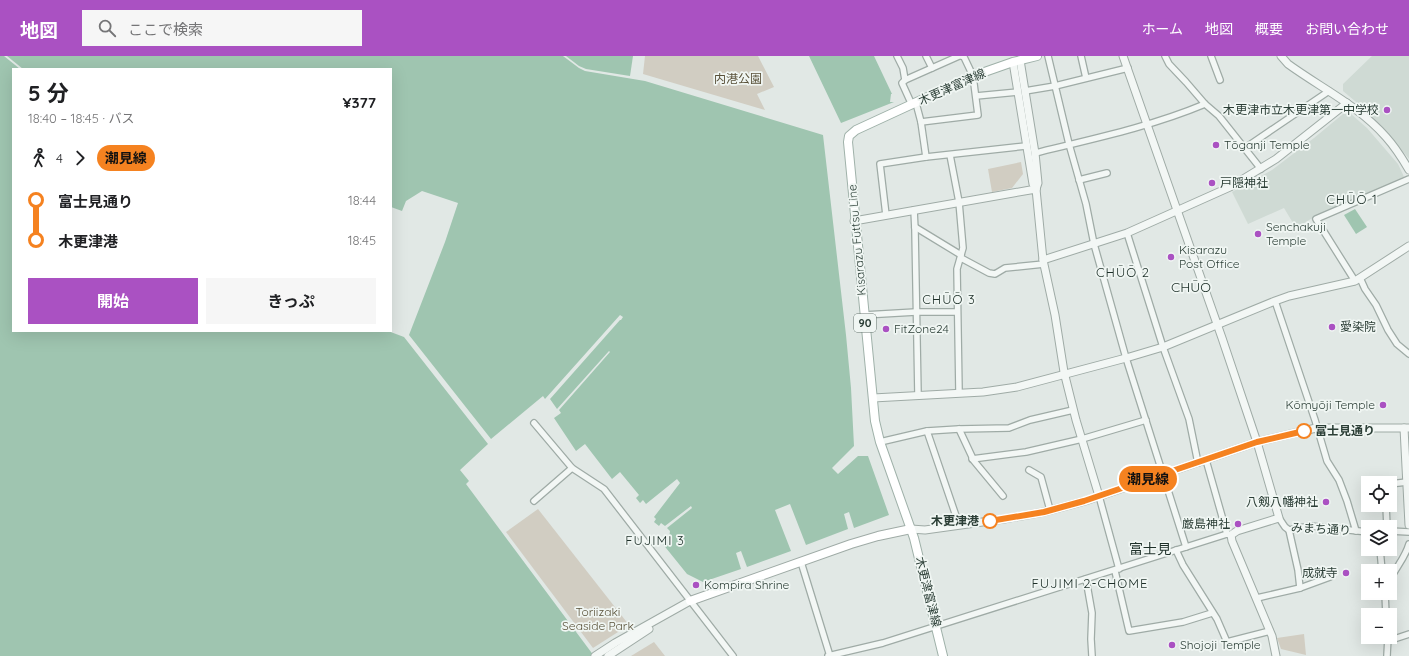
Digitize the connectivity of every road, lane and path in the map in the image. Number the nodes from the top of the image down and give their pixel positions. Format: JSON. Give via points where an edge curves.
{"nodes":[{"id":1,"x":897,"y":56,"type":"edge"},
{"id":2,"x":926,"y":56,"type":"edge"},
{"id":3,"x":940,"y":56,"type":"edge"},
{"id":4,"x":962,"y":56,"type":"edge"},
{"id":5,"x":1037,"y":56,"type":"edge"},
{"id":6,"x":1048,"y":56,"type":"edge"},
{"id":7,"x":1081,"y":56,"type":"edge"},
{"id":8,"x":1124,"y":56,"type":"edge"},
{"id":9,"x":1165,"y":56,"type":"edge"},
{"id":10,"x":1211,"y":56,"type":"edge"},
{"id":11,"x":1281,"y":56,"type":"edge"},
{"id":12,"x":1016,"y":59,"type":"edge"},
{"id":13,"x":943,"y":63,"type":"junction"},
{"id":14,"x":932,"y":68,"type":"junction"},
{"id":15,"x":1128,"y":68,"type":"junction"},
{"id":16,"x":973,"y":76,"type":"junction"},
{"id":17,"x":1086,"y":78,"type":"junction"},
{"id":18,"x":905,"y":80,"type":"junction"},
{"id":19,"x":1220,"y":80,"type":"dead end"},
{"id":20,"x":1055,"y":86,"type":"junction"},
{"id":21,"x":1021,"y":91,"type":"junction"},
{"id":22,"x":1329,"y":91,"type":"junction"},
{"id":23,"x":976,"y":96,"type":"junction"},
{"id":24,"x":1347,"y":103,"type":"junction"},
{"id":25,"x":914,"y":104,"type":"junction"},
{"id":26,"x":1205,"y":104,"type":"junction"},
{"id":27,"x":922,"y":122,"type":"junction"},
{"id":28,"x":1147,"y":126,"type":"junction"},
{"id":29,"x":1069,"y":144,"type":"junction"},
{"id":30,"x":1026,"y":146,"type":"junction"},
{"id":31,"x":1245,"y":148,"type":"junction"},
{"id":32,"x":1035,"y":153,"type":"junction"},
{"id":33,"x":950,"y":155,"type":"junction"},
{"id":34,"x":926,"y":157,"type":"junction"},
{"id":35,"x":1261,"y":169,"type":"junction"},
{"id":36,"x":1409,"y":170,"type":"edge"},
{"id":37,"x":1107,"y":173,"type":"dead end"},
{"id":38,"x":1409,"y":179,"type":"edge"},
{"id":39,"x":1079,"y":180,"type":"junction"},
{"id":40,"x":1036,"y":189,"type":"junction"},
{"id":41,"x":959,"y":202,"type":"junction"},
{"id":42,"x":914,"y":210,"type":"junction"},
{"id":43,"x":1177,"y":210,"type":"junction"},
{"id":44,"x":886,"y":215,"type":"junction"},
{"id":45,"x":854,"y":221,"type":"junction"},
{"id":46,"x":915,"y":227,"type":"junction"},
{"id":47,"x":1127,"y":233,"type":"junction"},
{"id":48,"x":1094,"y":244,"type":"junction"},
{"id":49,"x":1409,"y":246,"type":"edge"},
{"id":50,"x":961,"y":257,"type":"junction"},
{"id":51,"x":1044,"y":262,"type":"junction"},
{"id":52,"x":1358,"y":280,"type":"junction"},
{"id":53,"x":1276,"y":301,"type":"junction"},
{"id":54,"x":916,"y":312,"type":"junction"},
{"id":55,"x":957,"y":312,"type":"junction"},
{"id":56,"x":864,"y":315,"type":"junction"},
{"id":57,"x":1218,"y":325,"type":"junction"},
{"id":58,"x":1163,"y":347,"type":"junction"},
{"id":59,"x":1409,"y":354,"type":"edge"},
{"id":60,"x":1126,"y":358,"type":"junction"},
{"id":61,"x":1064,"y":375,"type":"junction"},
{"id":62,"x":959,"y":392,"type":"junction"},
{"id":63,"x":918,"y":395,"type":"junction"},
{"id":64,"x":873,"y":398,"type":"junction"},
{"id":65,"x":1073,"y":410,"type":"junction"},
{"id":66,"x":1146,"y":420,"type":"junction"},
{"id":67,"x":534,"y":423,"type":"dead end"},
{"id":68,"x":1316,"y":428,"type":"junction"},
{"id":69,"x":1406,"y":428,"type":"edge"},
{"id":70,"x":959,"y":429,"type":"junction"},
{"id":71,"x":927,"y":431,"type":"junction"},
{"id":72,"x":1082,"y":439,"type":"junction"},
{"id":73,"x":880,"y":442,"type":"junction"},
{"id":74,"x":1257,"y":442,"type":"junction"},
{"id":75,"x":972,"y":459,"type":"junction"},
{"id":76,"x":1202,"y":461,"type":"junction"},
{"id":77,"x":572,"y":468,"type":"junction"},
{"id":78,"x":1029,"y":470,"type":"dead end"},
{"id":79,"x":1163,"y":474,"type":"junction"},
{"id":80,"x":1407,"y":482,"type":"junction"},
{"id":81,"x":1397,"y":483,"type":"edge"},
{"id":82,"x":1003,"y":496,"type":"dead end"},
{"id":83,"x":1099,"y":496,"type":"junction"},
{"id":84,"x":534,"y":501,"type":"dead end"},
{"id":85,"x":1050,"y":510,"type":"junction"},
{"id":86,"x":1278,"y":518,"type":"junction"},
{"id":87,"x":958,"y":525,"type":"junction"},
{"id":88,"x":1409,"y":525,"type":"edge"},
{"id":89,"x":911,"y":529,"type":"junction"},
{"id":90,"x":1289,"y":530,"type":"junction"},
{"id":91,"x":1356,"y":531,"type":"junction"},
{"id":92,"x":1361,"y":531,"type":"edge"},
{"id":93,"x":1397,"y":531,"type":"edge"},
{"id":94,"x":1409,"y":532,"type":"edge"},
{"id":95,"x":1229,"y":535,"type":"junction"},
{"id":96,"x":1409,"y":544,"type":"edge"},
{"id":97,"x":1186,"y":547,"type":"junction"},
{"id":98,"x":1176,"y":550,"type":"junction"},
{"id":99,"x":801,"y":562,"type":"junction"},
{"id":100,"x":1397,"y":566,"type":"edge"},
{"id":101,"x":1117,"y":570,"type":"junction"},
{"id":102,"x":1330,"y":577,"type":"dead end"},
{"id":103,"x":1086,"y":579,"type":"junction"},
{"id":104,"x":1300,"y":588,"type":"junction"},
{"id":105,"x":1257,"y":598,"type":"junction"},
{"id":106,"x":690,"y":601,"type":"junction"},
{"id":107,"x":1212,"y":613,"type":"junction"},
{"id":108,"x":936,"y":626,"type":"junction"},
{"id":109,"x":1270,"y":630,"type":"junction"},
{"id":110,"x":1409,"y":634,"type":"edge"},
{"id":111,"x":1397,"y":637,"type":"edge"},
{"id":112,"x":1388,"y":644,"type":"edge"},
{"id":113,"x":616,"y":646,"type":"junction"},
{"id":114,"x":1276,"y":652,"type":"edge"},
{"id":115,"x":595,"y":656,"type":"edge"},
{"id":116,"x":608,"y":656,"type":"edge"},
{"id":117,"x":733,"y":656,"type":"edge"},
{"id":118,"x":829,"y":656,"type":"edge"},
{"id":119,"x":943,"y":656,"type":"edge"},
{"id":120,"x":1092,"y":656,"type":"edge"},
{"id":121,"x":1387,"y":656,"type":"edge"}],
"edges":[{"from":1,"to":18,"type":"street","via":[[904,68]]},
{"from":2,"to":14,"type":"street"},
{"from":3,"to":13,"type":"street"},
{"from":4,"to":13,"type":"street"},
{"from":4,"to":16,"type":"street"},
{"from":5,"to":12,"type":"main road","name":"木更津富津線","number":"90"},
{"from":6,"to":20,"type":"street"},
{"from":7,"to":17,"type":"street"},
{"from":8,"to":15,"type":"street"},
{"from":9,"to":26,"type":"street","via":[[1169,64]]},
{"from":10,"to":19,"type":"street"},
{"from":11,"to":22,"type":"street","via":[[1288,64]]},
{"from":12,"to":16,"type":"main road","name":"木更津富津線","number":"90"},
{"from":12,"to":21,"type":"street"},
{"from":13,"to":14,"type":"street"},
{"from":14,"to":18,"type":"street"},
{"from":15,"to":17,"type":"street"},
{"from":15,"to":28,"type":"street"},
{"from":16,"to":23,"type":"street"},
{"from":16,"to":25,"type":"main road","name":"木更津富津線","number":"90"},
{"from":17,"to":20,"type":"street"},
{"from":18,"to":25,"type":"street","via":[[902,83]]},
{"from":20,"to":21,"type":"street"},
{"from":20,"to":29,"type":"street"},
{"from":21,"to":23,"type":"street"},
{"from":21,"to":30,"type":"street"},
{"from":21,"to":32,"type":"street"},
{"from":22,"to":24,"type":"street"},
{"from":22,"to":31,"type":"street"},
{"from":23,"to":27,"type":"street","via":[[978,115]]},
{"from":24,"to":35,"type":"street"},
{"from":24,"to":36,"type":"street","via":[[1386,137]]},
{"from":25,"to":27,"type":"street"},
{"from":25,"to":45,"type":"main road","name":"Kisarazu Futtsu Line","number":"90","via":[[856,130],[849,136]]},
{"from":26,"to":28,"type":"street"},
{"from":26,"to":31,"type":"street","via":[[1219,116]]},
{"from":27,"to":34,"type":"street"},
{"from":28,"to":29,"type":"street"},
{"from":28,"to":43,"type":"street"},
{"from":29,"to":32,"type":"street"},
{"from":29,"to":39,"type":"street"},
{"from":30,"to":33,"type":"street"},
{"from":30,"to":40,"type":"street","via":[[1032,184]]},
{"from":31,"to":35,"type":"street"},
{"from":32,"to":40,"type":"street","via":[[1038,183]]},
{"from":33,"to":34,"type":"street"},
{"from":33,"to":41,"type":"street"},
{"from":34,"to":44,"type":"street","via":[[880,164]]},
{"from":35,"to":43,"type":"street","via":[[1230,187]]},
{"from":37,"to":39,"type":"street"},
{"from":38,"to":52,"type":"street","via":[[1316,219]]},
{"from":39,"to":48,"type":"street"},
{"from":40,"to":41,"type":"street"},
{"from":40,"to":51,"type":"street"},
{"from":41,"to":42,"type":"street"},
{"from":41,"to":50,"type":"street","via":[[963,248]]},
{"from":42,"to":44,"type":"street"},
{"from":42,"to":46,"type":"street"},
{"from":43,"to":47,"type":"street"},
{"from":43,"to":57,"type":"street"},
{"from":44,"to":45,"type":"street"},
{"from":45,"to":56,"type":"main road","name":"Kisarazu Futtsu Line","number":"90"},
{"from":46,"to":50,"type":"street"},
{"from":46,"to":54,"type":"street"},
{"from":47,"to":48,"type":"street"},
{"from":47,"to":58,"type":"street"},
{"from":48,"to":51,"type":"street"},
{"from":48,"to":60,"type":"street"},
{"from":49,"to":52,"type":"street"},
{"from":50,"to":51,"type":"street","via":[[995,274],[1005,268]]},
{"from":50,"to":55,"type":"street","via":[[957,269]]},
{"from":51,"to":61,"type":"street"},
{"from":52,"to":53,"type":"street"},
{"from":52,"to":59,"type":"street","via":[[1376,305],[1397,344]]},
{"from":53,"to":57,"type":"street"},
{"from":53,"to":68,"type":"street"},
{"from":54,"to":55,"type":"street"},
{"from":54,"to":56,"type":"street"},
{"from":54,"to":63,"type":"street"},
{"from":55,"to":62,"type":"street"},
{"from":56,"to":64,"type":"main road","name":"Kisarazu Futtsu Line","number":"90"},
{"from":57,"to":58,"type":"street"},
{"from":57,"to":74,"type":"street"},
{"from":58,"to":60,"type":"street"},
{"from":58,"to":76,"type":"street"},
{"from":60,"to":61,"type":"street"},
{"from":60,"to":66,"type":"street"},
{"from":61,"to":62,"type":"street","via":[[983,392]]},
{"from":61,"to":65,"type":"street"},
{"from":62,"to":63,"type":"street"},
{"from":63,"to":64,"type":"street"},
{"from":64,"to":73,"type":"main road","name":"Kisarazu Futtsu Line","number":"90"},
{"from":65,"to":70,"type":"street","via":[[1030,420],[1009,428]]},
{"from":65,"to":72,"type":"street"},
{"from":66,"to":72,"type":"street"},
{"from":66,"to":79,"type":"street"},
{"from":67,"to":77,"type":"street"},
{"from":68,"to":69,"type":"street"},
{"from":68,"to":74,"type":"street"},
{"from":68,"to":91,"type":"street","via":[[1327,461],[1348,501]]},
{"from":69,"to":80,"type":"street"},
{"from":70,"to":71,"type":"street"},
{"from":70,"to":75,"type":"street"},
{"from":71,"to":73,"type":"street"},
{"from":71,"to":87,"type":"street"},
{"from":72,"to":75,"type":"street","via":[[1026,452]]},
{"from":72,"to":83,"type":"street"},
{"from":73,"to":89,"type":"main road","name":"Kisarazu Futtsu Line","number":"90"},
{"from":74,"to":76,"type":"street"},
{"from":74,"to":86,"type":"street"},
{"from":75,"to":82,"type":"street"},
{"from":76,"to":79,"type":"street"},
{"from":76,"to":95,"type":"street"},
{"from":77,"to":84,"type":"street"},
{"from":77,"to":106,"type":"street","via":[[604,489]]},
{"from":78,"to":85,"type":"street","via":[[1041,477]]},
{"from":79,"to":83,"type":"street"},
{"from":79,"to":97,"type":"street"},
{"from":80,"to":81,"type":"street"},
{"from":80,"to":88,"type":"street"},
{"from":83,"to":85,"type":"street"},
{"from":83,"to":101,"type":"street"},
{"from":85,"to":87,"type":"street"},
{"from":86,"to":90,"type":"street","name":"みまち通り"},
{"from":86,"to":95,"type":"street"},
{"from":87,"to":89,"type":"street","via":[[925,530]]},
{"from":89,"to":99,"type":"main road","via":[[878,536]]},
{"from":89,"to":108,"type":"main road","name":"木更津富津線","number":"90"},
{"from":90,"to":91,"type":"street","name":"みまち通り","via":[[1310,526]]},
{"from":90,"to":104,"type":"street"},
{"from":91,"to":92,"type":"street","name":"みまち通り"},
{"from":93,"to":94,"type":"street"},
{"from":95,"to":97,"type":"street"},
{"from":95,"to":105,"type":"street"},
{"from":96,"to":100,"type":"street","via":[[1407,552]]},
{"from":97,"to":98,"type":"street"},
{"from":98,"to":101,"type":"street"},
{"from":98,"to":107,"type":"street"},
{"from":99,"to":106,"type":"main road"},
{"from":99,"to":118,"type":"street"},
{"from":101,"to":103,"type":"street"},
{"from":101,"to":107,"type":"street","via":[[1128,631],[1183,622]]},
{"from":102,"to":104,"type":"street"},
{"from":103,"to":108,"type":"street"},
{"from":103,"to":120,"type":"street","via":[[1092,613]]},
{"from":104,"to":105,"type":"street"},
{"from":105,"to":109,"type":"street"},
{"from":106,"to":113,"type":"street"},
{"from":106,"to":117,"type":"street"},
{"from":107,"to":109,"type":"street","via":[[1227,642]]},
{"from":108,"to":118,"type":"street","via":[[883,643]]},
{"from":108,"to":119,"type":"main road","name":"木更津富津線","number":"90"},
{"from":109,"to":114,"type":"street"},
{"from":110,"to":111,"type":"street"},
{"from":112,"to":121,"type":"street"},
{"from":113,"to":115,"type":"street"},
{"from":113,"to":116,"type":"street"}]}
